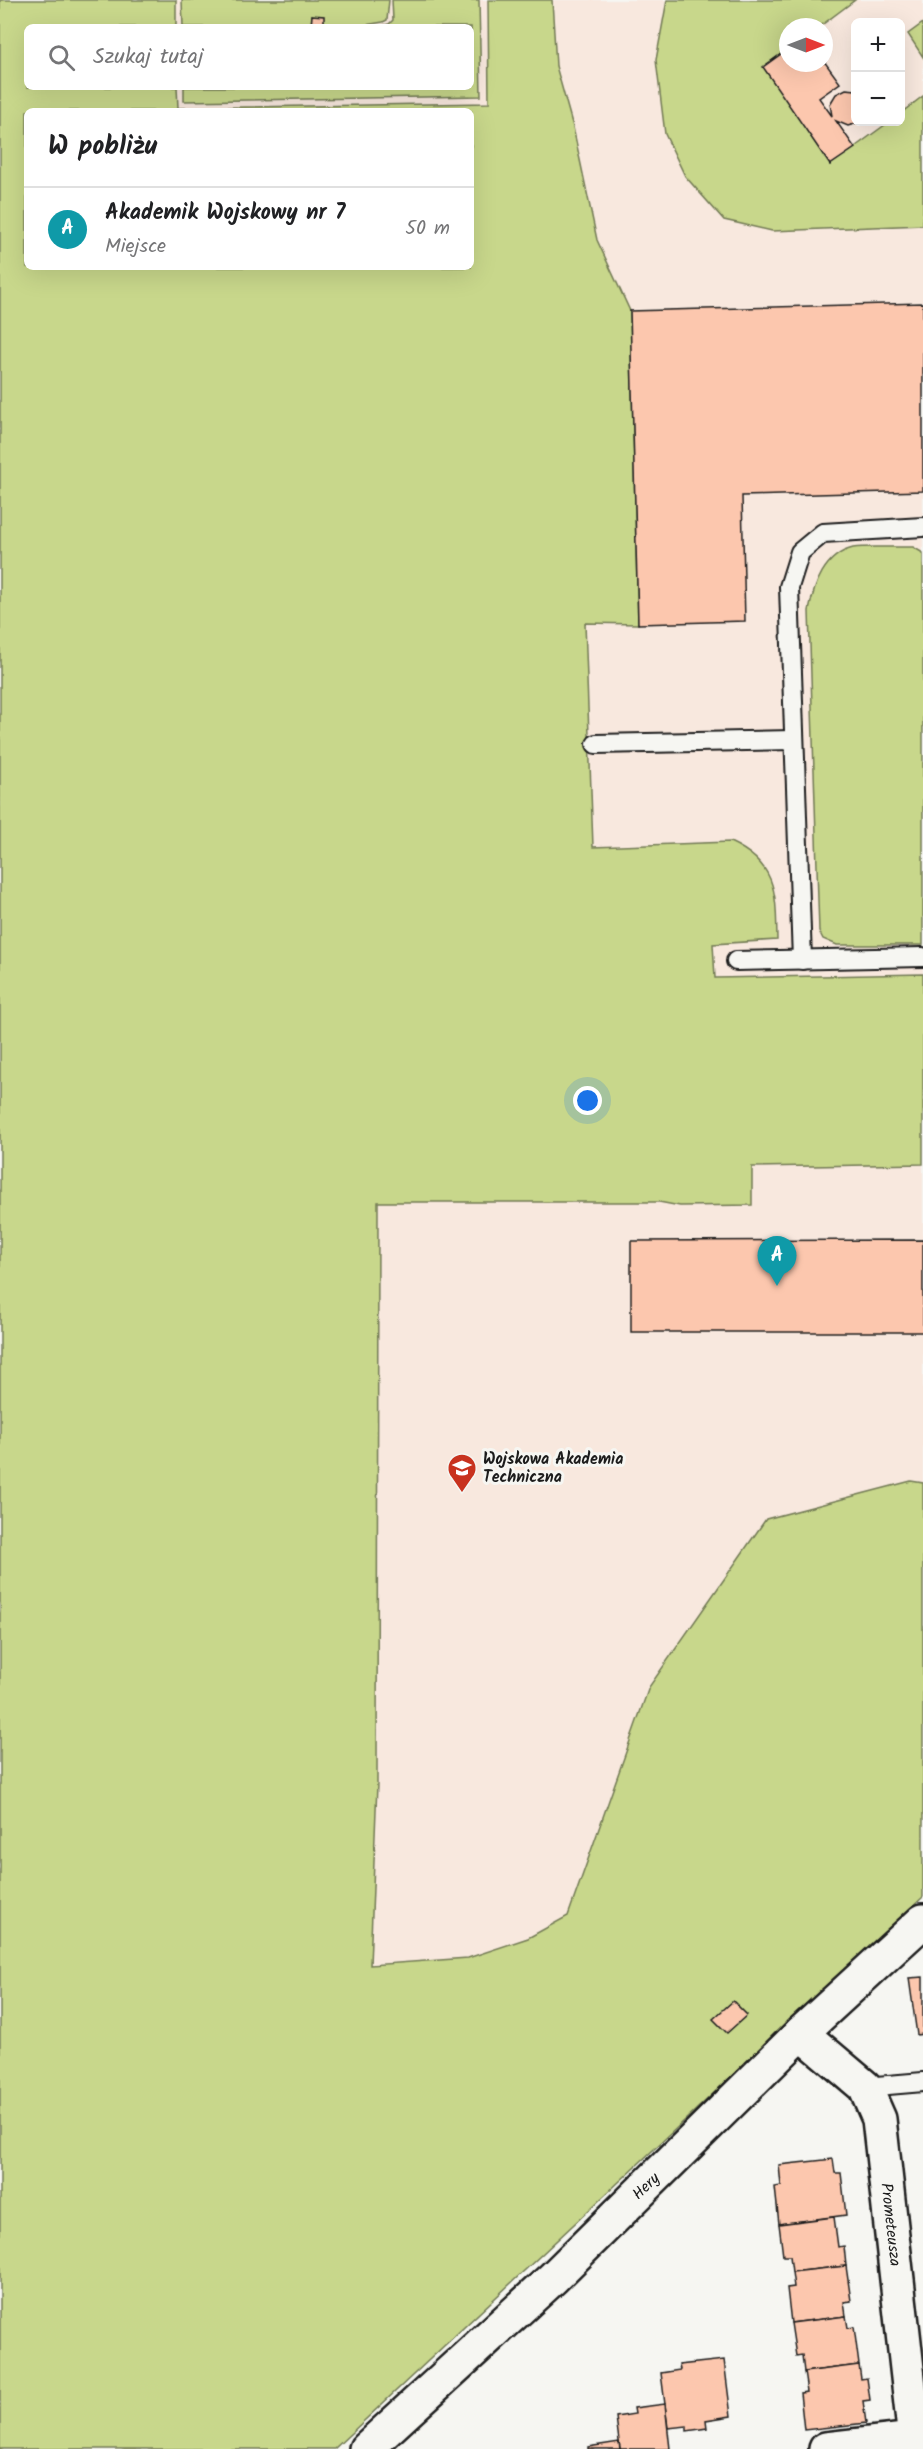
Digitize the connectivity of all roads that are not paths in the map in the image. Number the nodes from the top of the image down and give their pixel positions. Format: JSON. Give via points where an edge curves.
{"nodes":[{"id":1,"x":923,"y":528,"type":"edge"},
{"id":2,"x":794,"y":740,"type":"junction"},
{"id":3,"x":596,"y":744,"type":"dead end"},
{"id":4,"x":923,"y":957,"type":"edge"},
{"id":5,"x":802,"y":960,"type":"junction"},
{"id":6,"x":735,"y":961,"type":"dead end"},
{"id":7,"x":923,"y":1921,"type":"edge"},
{"id":8,"x":801,"y":2033,"type":"junction"},
{"id":9,"x":923,"y":2082,"type":"edge"},
{"id":10,"x":866,"y":2087,"type":"junction"},
{"id":11,"x":918,"y":2442,"type":"edge"},
{"id":12,"x":366,"y":2449,"type":"edge"},
{"id":13,"x":826,"y":2449,"type":"edge"}],
"edges":[{"from":1,"to":2,"type":"lane","via":[[823,533],[800,552],[789,587]]},
{"from":2,"to":3,"type":"lane"},
{"from":2,"to":5,"type":"lane"},
{"from":4,"to":5,"type":"lane"},
{"from":5,"to":6,"type":"lane"},
{"from":7,"to":8,"type":"street","name":"Hery"},
{"from":8,"to":10,"type":"street","name":"Prometeusza"},
{"from":8,"to":12,"type":"street","name":"Hery","via":[[553,2278]]},
{"from":9,"to":10,"type":"lane"},
{"from":10,"to":11,"type":"street","name":"Prometeusza","via":[[879,2119]]},
{"from":11,"to":13,"type":"street"}]}
